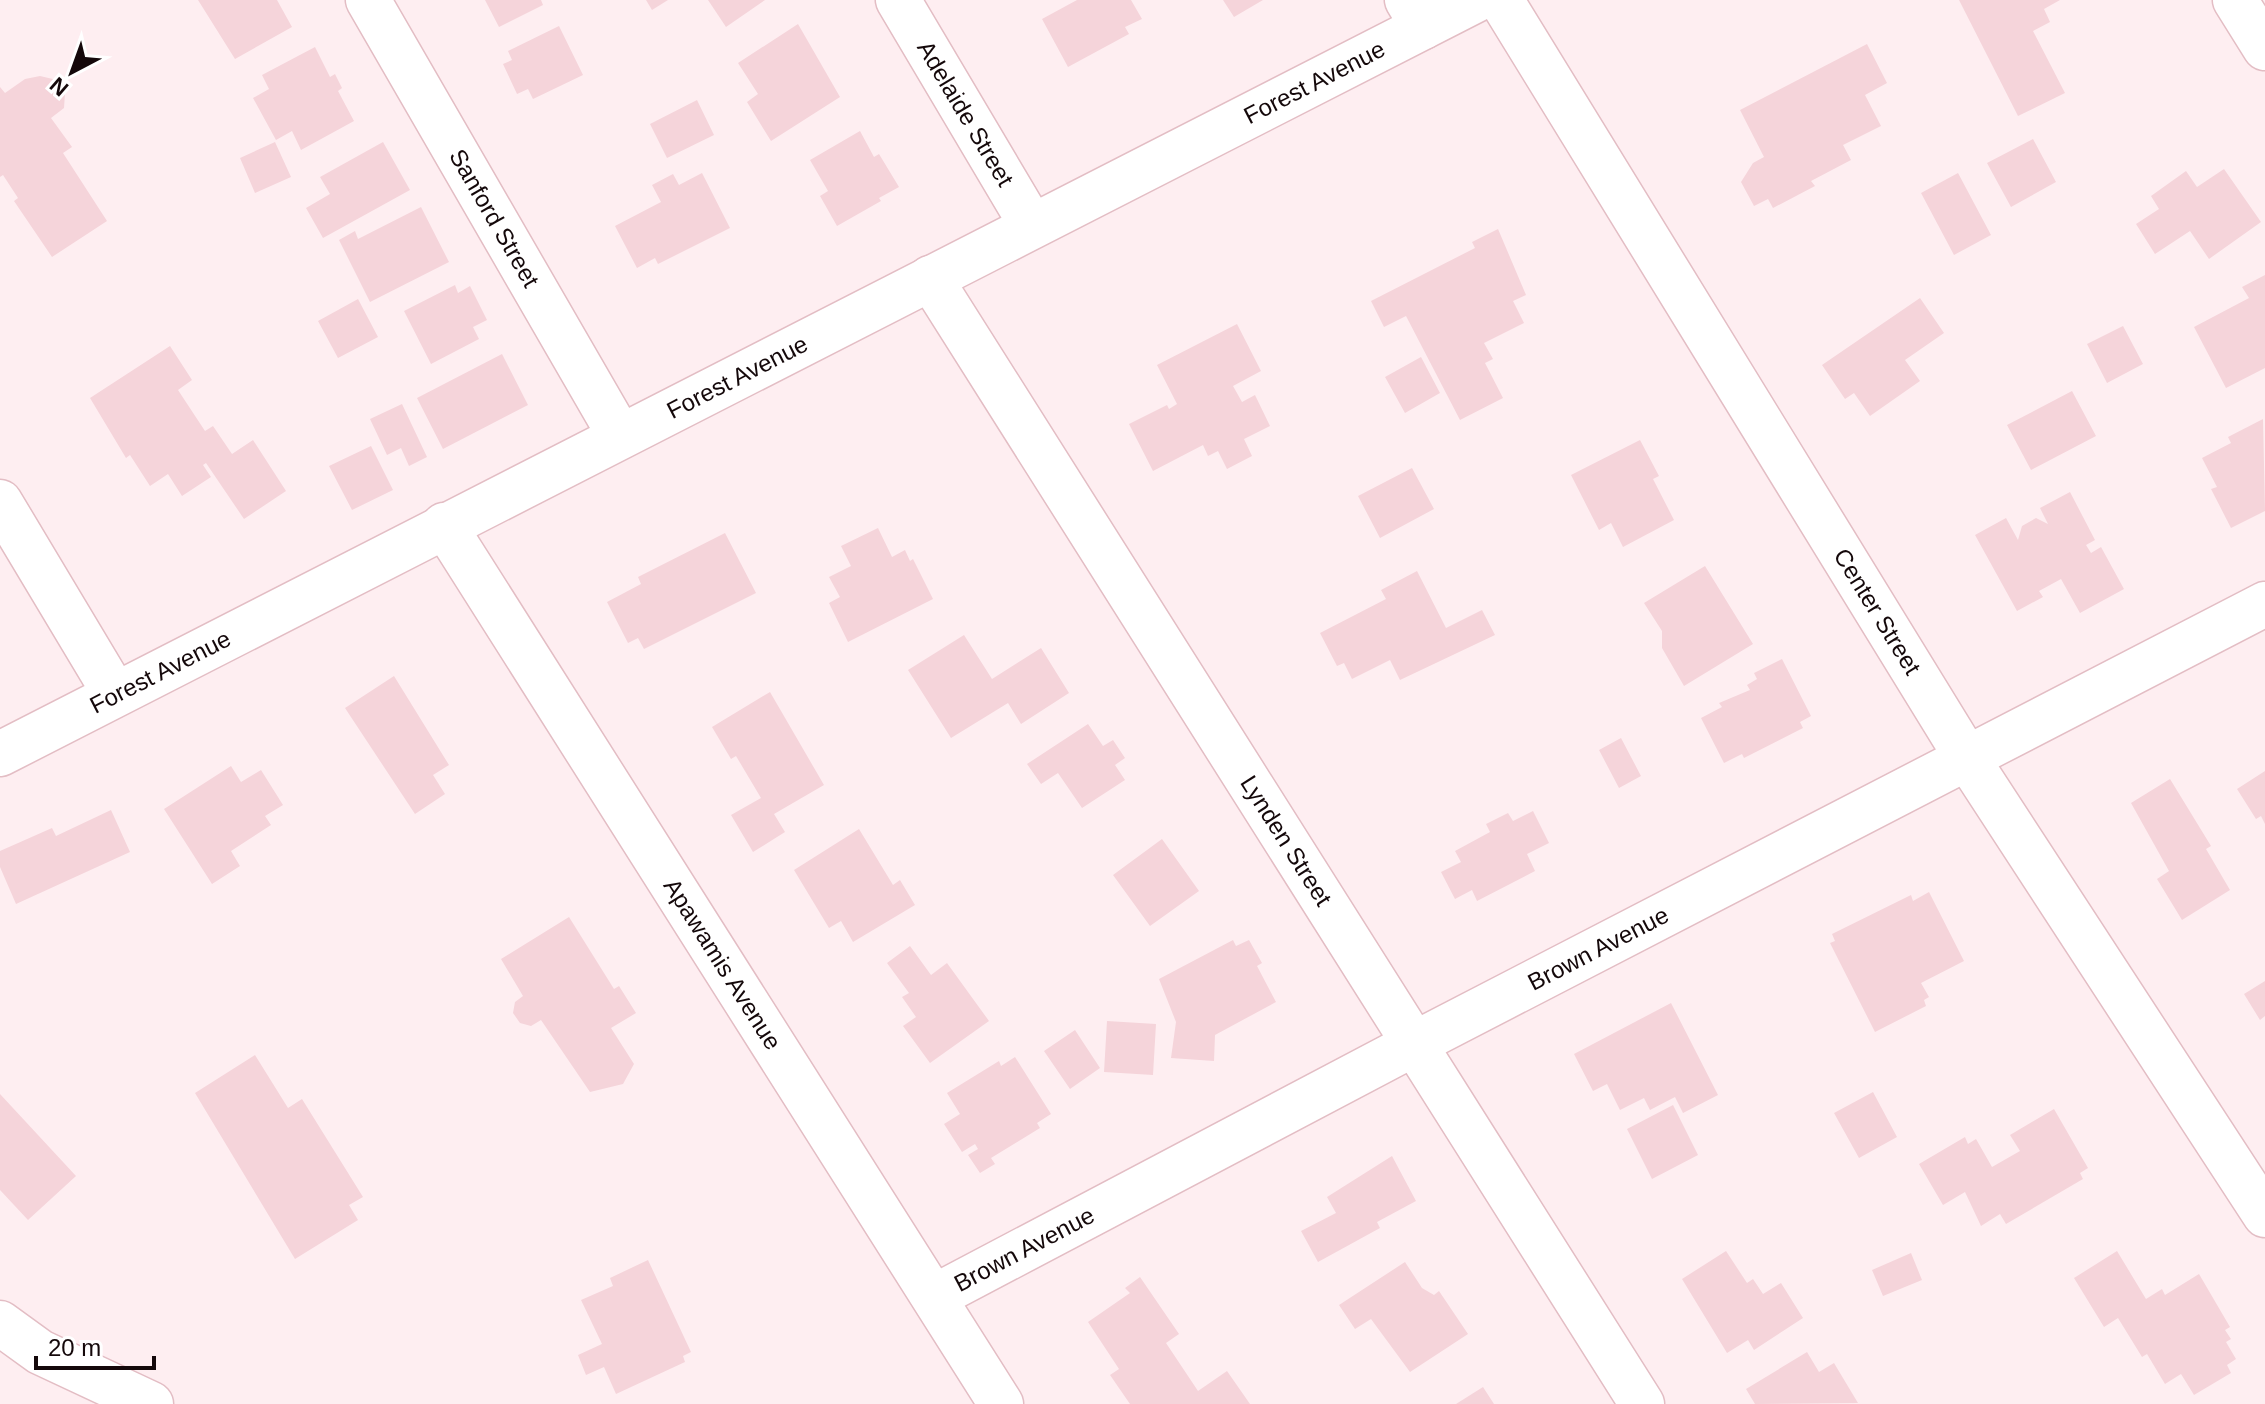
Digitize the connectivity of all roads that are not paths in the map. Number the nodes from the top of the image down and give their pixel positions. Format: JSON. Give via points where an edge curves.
{"nodes":[{"id":1,"x":368,"y":0,"type":"edge"},
{"id":2,"x":898,"y":0,"type":"edge"},
{"id":3,"x":1476,"y":0,"type":"edge"},
{"id":4,"x":1501,"y":0,"type":"edge"},
{"id":5,"x":2235,"y":0,"type":"edge"},
{"id":6,"x":1415,"y":14,"type":"edge"},
{"id":7,"x":2265,"y":48,"type":"edge"},
{"id":8,"x":1032,"y":226,"type":"junction"},
{"id":9,"x":930,"y":278,"type":"junction"},
{"id":10,"x":620,"y":436,"type":"junction"},
{"id":11,"x":0,"y":502,"type":"edge"},
{"id":12,"x":444,"y":525,"type":"junction"},
{"id":13,"x":2265,"y":604,"type":"edge"},
{"id":14,"x":115,"y":694,"type":"junction"},
{"id":15,"x":0,"y":754,"type":"edge"},
{"id":16,"x":1967,"y":758,"type":"junction"},
{"id":17,"x":1414,"y":1044,"type":"junction"},
{"id":18,"x":2265,"y":1215,"type":"edge"},
{"id":19,"x":934,"y":1297,"type":"junction"},
{"id":20,"x":0,"y":1323,"type":"edge"},
{"id":21,"x":151,"y":1404,"type":"edge"},
{"id":22,"x":1001,"y":1404,"type":"edge"},
{"id":23,"x":1642,"y":1404,"type":"edge"}],
"edges":[{"from":1,"to":10,"type":"street","name":"Sanford Street"},
{"from":2,"to":8,"type":"street","name":"Adelaide Street"},
{"from":3,"to":6,"type":"street","name":"Forest Avenue"},
{"from":4,"to":16,"type":"street","name":"Center Street"},
{"from":5,"to":7,"type":"street"},
{"from":6,"to":8,"type":"street","name":"Forest Avenue"},
{"from":8,"to":9,"type":"street","name":"Forest Avenue"},
{"from":9,"to":10,"type":"street","name":"Forest Avenue"},
{"from":9,"to":17,"type":"street","name":"Lynden Street"},
{"from":10,"to":12,"type":"street","name":"Forest Avenue"},
{"from":11,"to":14,"type":"street"},
{"from":12,"to":14,"type":"street","name":"Forest Avenue"},
{"from":12,"to":19,"type":"street","name":"Apawamis Avenue"},
{"from":13,"to":16,"type":"street","name":"Brown Avenue"},
{"from":14,"to":15,"type":"street","name":"Forest Avenue"},
{"from":16,"to":17,"type":"street","name":"Brown Avenue"},
{"from":16,"to":18,"type":"street","name":"Center Street"},
{"from":17,"to":19,"type":"street","name":"Brown Avenue"},
{"from":17,"to":23,"type":"street","name":"Lynden Street"},
{"from":19,"to":22,"type":"street","name":"Apawamis Avenue"},
{"from":20,"to":21,"type":"street","via":[[40,1352]]}]}
